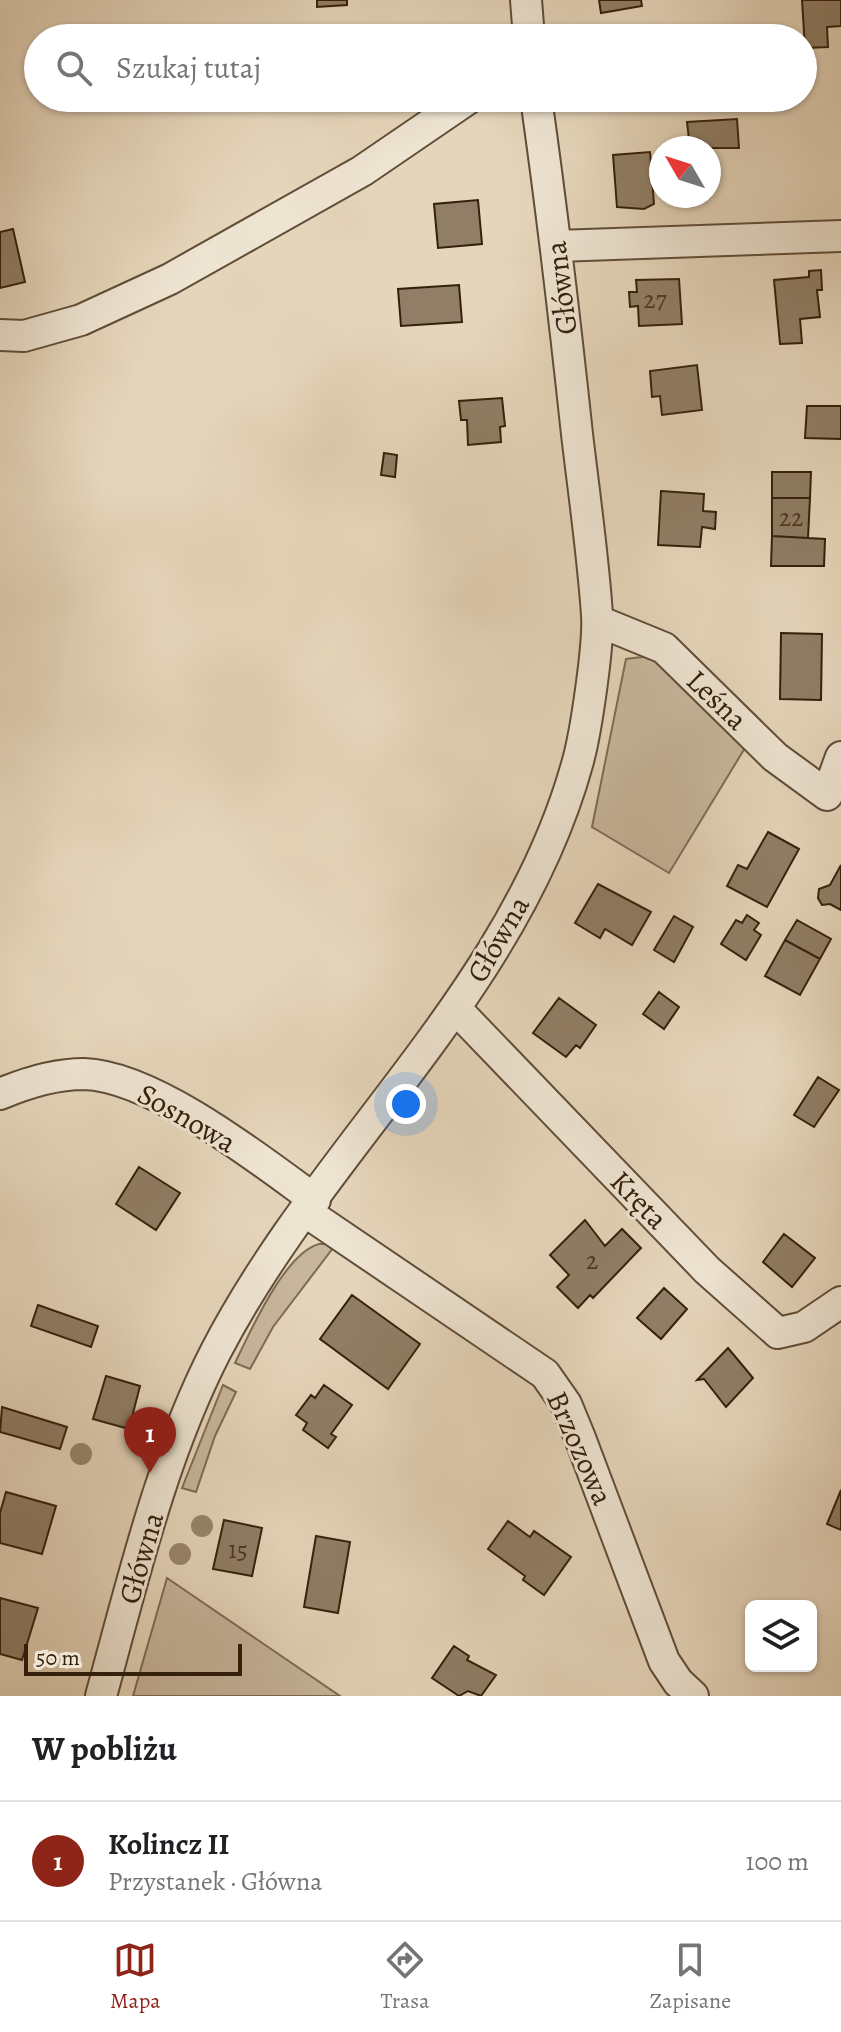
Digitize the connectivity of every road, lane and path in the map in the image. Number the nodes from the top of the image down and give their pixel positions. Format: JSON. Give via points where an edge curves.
{"nodes":[{"id":1,"x":526,"y":0,"type":"edge"},
{"id":2,"x":528,"y":24,"type":"edge"},
{"id":3,"x":448,"y":112,"type":"edge"},
{"id":4,"x":538,"y":112,"type":"edge"},
{"id":5,"x":841,"y":236,"type":"edge"},
{"id":6,"x":557,"y":246,"type":"junction"},
{"id":7,"x":0,"y":335,"type":"edge"},
{"id":8,"x":598,"y":621,"type":"junction"},
{"id":9,"x":841,"y":757,"type":"edge"},
{"id":10,"x":834,"y":801,"type":"edge"},
{"id":11,"x":456,"y":1009,"type":"junction"},
{"id":12,"x":0,"y":1094,"type":"edge"},
{"id":13,"x":311,"y":1206,"type":"junction"},
{"id":14,"x":841,"y":1302,"type":"edge"},
{"id":15,"x":101,"y":1696,"type":"edge"},
{"id":16,"x":693,"y":1696,"type":"edge"}],
"edges":[{"from":1,"to":2,"type":"street"},
{"from":3,"to":7,"type":"street","via":[[362,171],[170,279],[81,320],[24,336]]},
{"from":4,"to":6,"type":"street","name":"Główna"},
{"from":5,"to":6,"type":"street"},
{"from":6,"to":8,"type":"street","name":"Główna"},
{"from":8,"to":10,"type":"street","name":"Leśna","via":[[664,648],[775,757]]},
{"from":8,"to":11,"type":"street","name":"Główna","via":[[579,759],[543,861]]},
{"from":9,"to":10,"type":"street","name":"Leśna"},
{"from":11,"to":13,"type":"street","name":"Główna"},
{"from":11,"to":14,"type":"street","name":"Kręta","via":[[665,1228],[778,1333],[804,1327]]},
{"from":12,"to":13,"type":"street","name":"Sosnowa","via":[[31,1081],[84,1074],[126,1082],[178,1107]]},
{"from":13,"to":15,"type":"street","name":"Główna","via":[[216,1350],[163,1480]]},
{"from":13,"to":16,"type":"street","name":"Brzozowa","via":[[545,1374],[566,1404],[664,1661]]}]}
